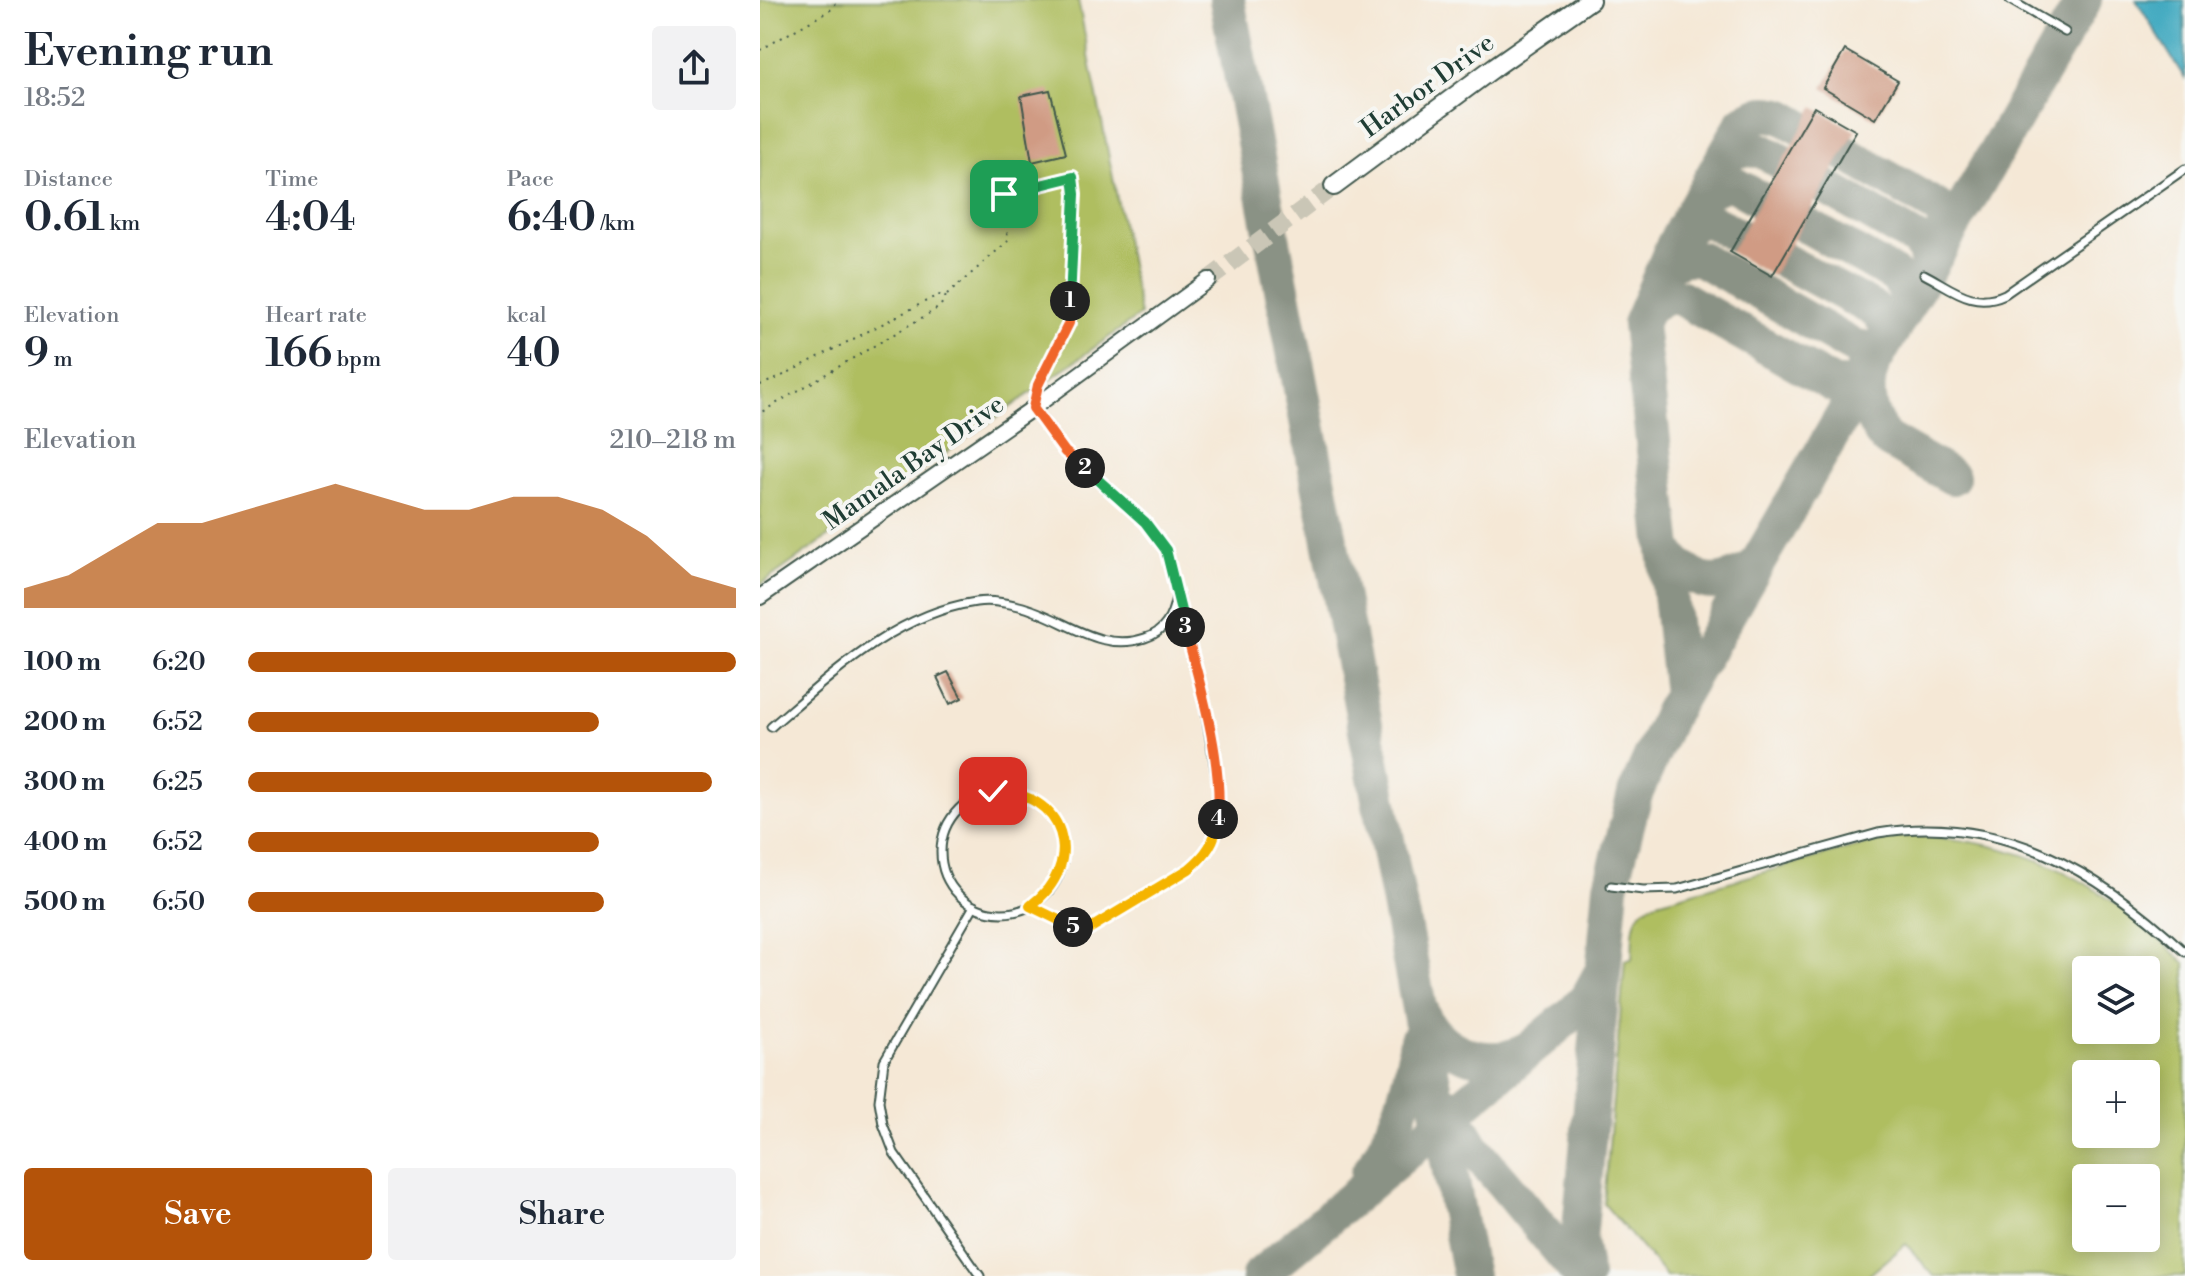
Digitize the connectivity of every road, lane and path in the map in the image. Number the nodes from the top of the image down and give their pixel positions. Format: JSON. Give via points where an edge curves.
{"nodes":[{"id":1,"x":838,"y":0,"type":"edge"},
{"id":2,"x":1590,"y":0,"type":"edge"},
{"id":3,"x":2010,"y":0,"type":"edge"},
{"id":4,"x":2065,"y":32,"type":"dead end"},
{"id":5,"x":760,"y":50,"type":"edge"},
{"id":6,"x":2185,"y":169,"type":"edge"},
{"id":7,"x":1334,"y":186,"type":"tunnel mouth"},
{"id":8,"x":1004,"y":194,"type":"joint"},
{"id":9,"x":1924,"y":274,"type":"dead end"},
{"id":10,"x":1208,"y":280,"type":"tunnel mouth"},
{"id":11,"x":946,"y":296,"type":"junction"},
{"id":12,"x":760,"y":385,"type":"edge"},
{"id":13,"x":1033,"y":408,"type":"junction"},
{"id":14,"x":760,"y":413,"type":"edge"},
{"id":15,"x":1176,"y":595,"type":"junction"},
{"id":16,"x":760,"y":597,"type":"edge"},
{"id":17,"x":771,"y":727,"type":"dead end"},
{"id":18,"x":1611,"y":886,"type":"dead end"},
{"id":19,"x":974,"y":906,"type":"junction"},
{"id":20,"x":1030,"y":906,"type":"junction"},
{"id":21,"x":2185,"y":952,"type":"edge"},
{"id":22,"x":980,"y":1276,"type":"edge"}],
"edges":[{"from":1,"to":5,"type":"path","via":[[832,9]]},
{"from":2,"to":7,"type":"street","name":"Harbor Drive"},
{"from":3,"to":4,"type":"lane"},
{"from":6,"to":9,"type":"lane","via":[[1995,299],[1973,300]]},
{"from":8,"to":11,"type":"path","via":[[1008,241]]},
{"from":8,"to":13,"type":"lane","via":[[1073,177],[1069,323],[1038,385]]},
{"from":10,"to":13,"type":"street","name":"Mamala Bay Drive"},
{"from":11,"to":12,"type":"path","via":[[938,295]]},
{"from":11,"to":14,"type":"path","via":[[940,307]]},
{"from":13,"to":15,"type":"lane","via":[[1065,452],[1145,522],[1166,550]]},
{"from":13,"to":16,"type":"street","name":"Mamala Bay Drive"},
{"from":15,"to":17,"type":"lane","via":[[1164,627],[1131,641],[1097,639],[1020,606],[979,601],[941,611],[870,646]]},
{"from":15,"to":20,"type":"lane","via":[[1202,691],[1218,787],[1212,843],[1189,869],[1084,932]]},
{"from":18,"to":21,"type":"lane","via":[[1677,889],[1878,833],[1955,831],[2069,864],[2110,889]]},
{"from":19,"to":20,"type":"lane","via":[[1002,913]]},
{"from":19,"to":20,"type":"lane","via":[[947,879],[942,842],[959,809],[974,797],[1002,791],[1030,797],[1045,808],[1062,841],[1057,879]]},
{"from":19,"to":22,"type":"lane","via":[[884,1061],[879,1101],[894,1153]]}]}
